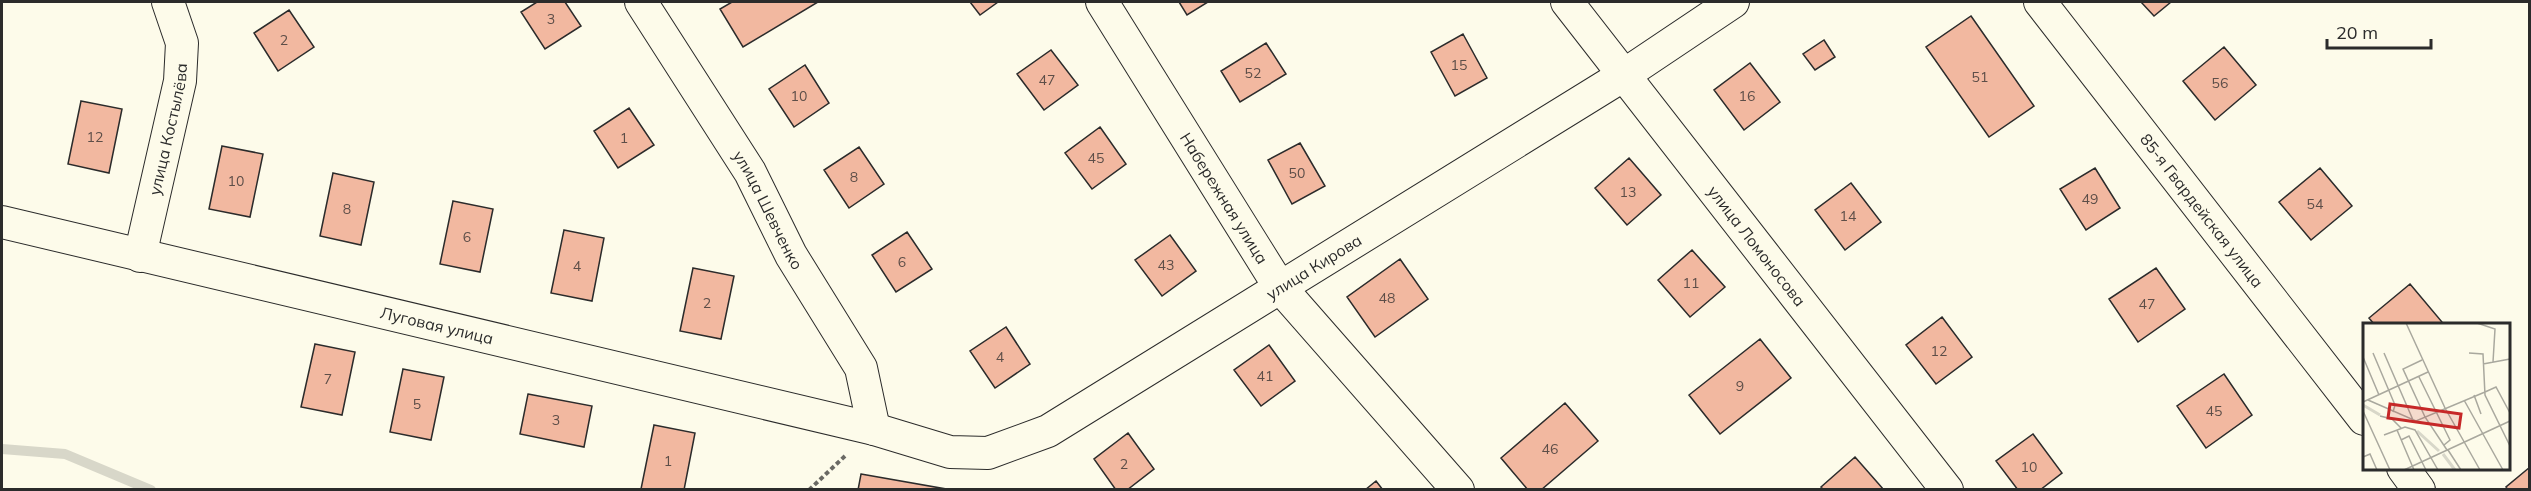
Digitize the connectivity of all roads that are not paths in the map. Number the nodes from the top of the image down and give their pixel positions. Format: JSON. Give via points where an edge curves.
{"nodes":[{"id":1,"x":168,"y":2,"type":"edge"},
{"id":2,"x":641,"y":2,"type":"edge"},
{"id":3,"x":1102,"y":2,"type":"edge"},
{"id":4,"x":1567,"y":2,"type":"edge"},
{"id":5,"x":1733,"y":2,"type":"edge"},
{"id":6,"x":2040,"y":2,"type":"edge"},
{"id":7,"x":1624,"y":75,"type":"junction"},
{"id":8,"x":2,"y":222,"type":"edge"},
{"id":9,"x":140,"y":256,"type":"junction"},
{"id":10,"x":1279,"y":286,"type":"junction"},
{"id":11,"x":2363,"y":418,"type":"edge"},
{"id":12,"x":874,"y":429,"type":"junction"},
{"id":13,"x":2405,"y":470,"type":"edge"},
{"id":14,"x":1458,"y":489,"type":"edge"},
{"id":15,"x":1947,"y":489,"type":"edge"},
{"id":16,"x":2419,"y":489,"type":"edge"}],
"edges":[{"from":1,"to":9,"type":"street","name":"улица Костылёва","via":[[182,43],[180,81]]},
{"from":2,"to":12,"type":"street","name":"улица Шевченко","via":[[750,172],[791,255],[861,368]]},
{"from":3,"to":10,"type":"street","name":"Набережная улица"},
{"from":4,"to":7,"type":"street","name":"улица Ломоносова"},
{"from":5,"to":7,"type":"street","name":"улица Кирова"},
{"from":6,"to":11,"type":"street","name":"85-я Гвардейская улица"},
{"from":7,"to":10,"type":"street","name":"улица Кирова"},
{"from":7,"to":15,"type":"street","name":"улица Ломоносова"},
{"from":8,"to":9,"type":"street","name":"Луговая улица"},
{"from":9,"to":12,"type":"street","name":"Луговая улица"},
{"from":10,"to":12,"type":"street","name":"улица Кирова","via":[[1048,431],[988,453],[950,452]]},
{"from":10,"to":14,"type":"street","name":"Набережная улица"},
{"from":13,"to":16,"type":"street"}]}
